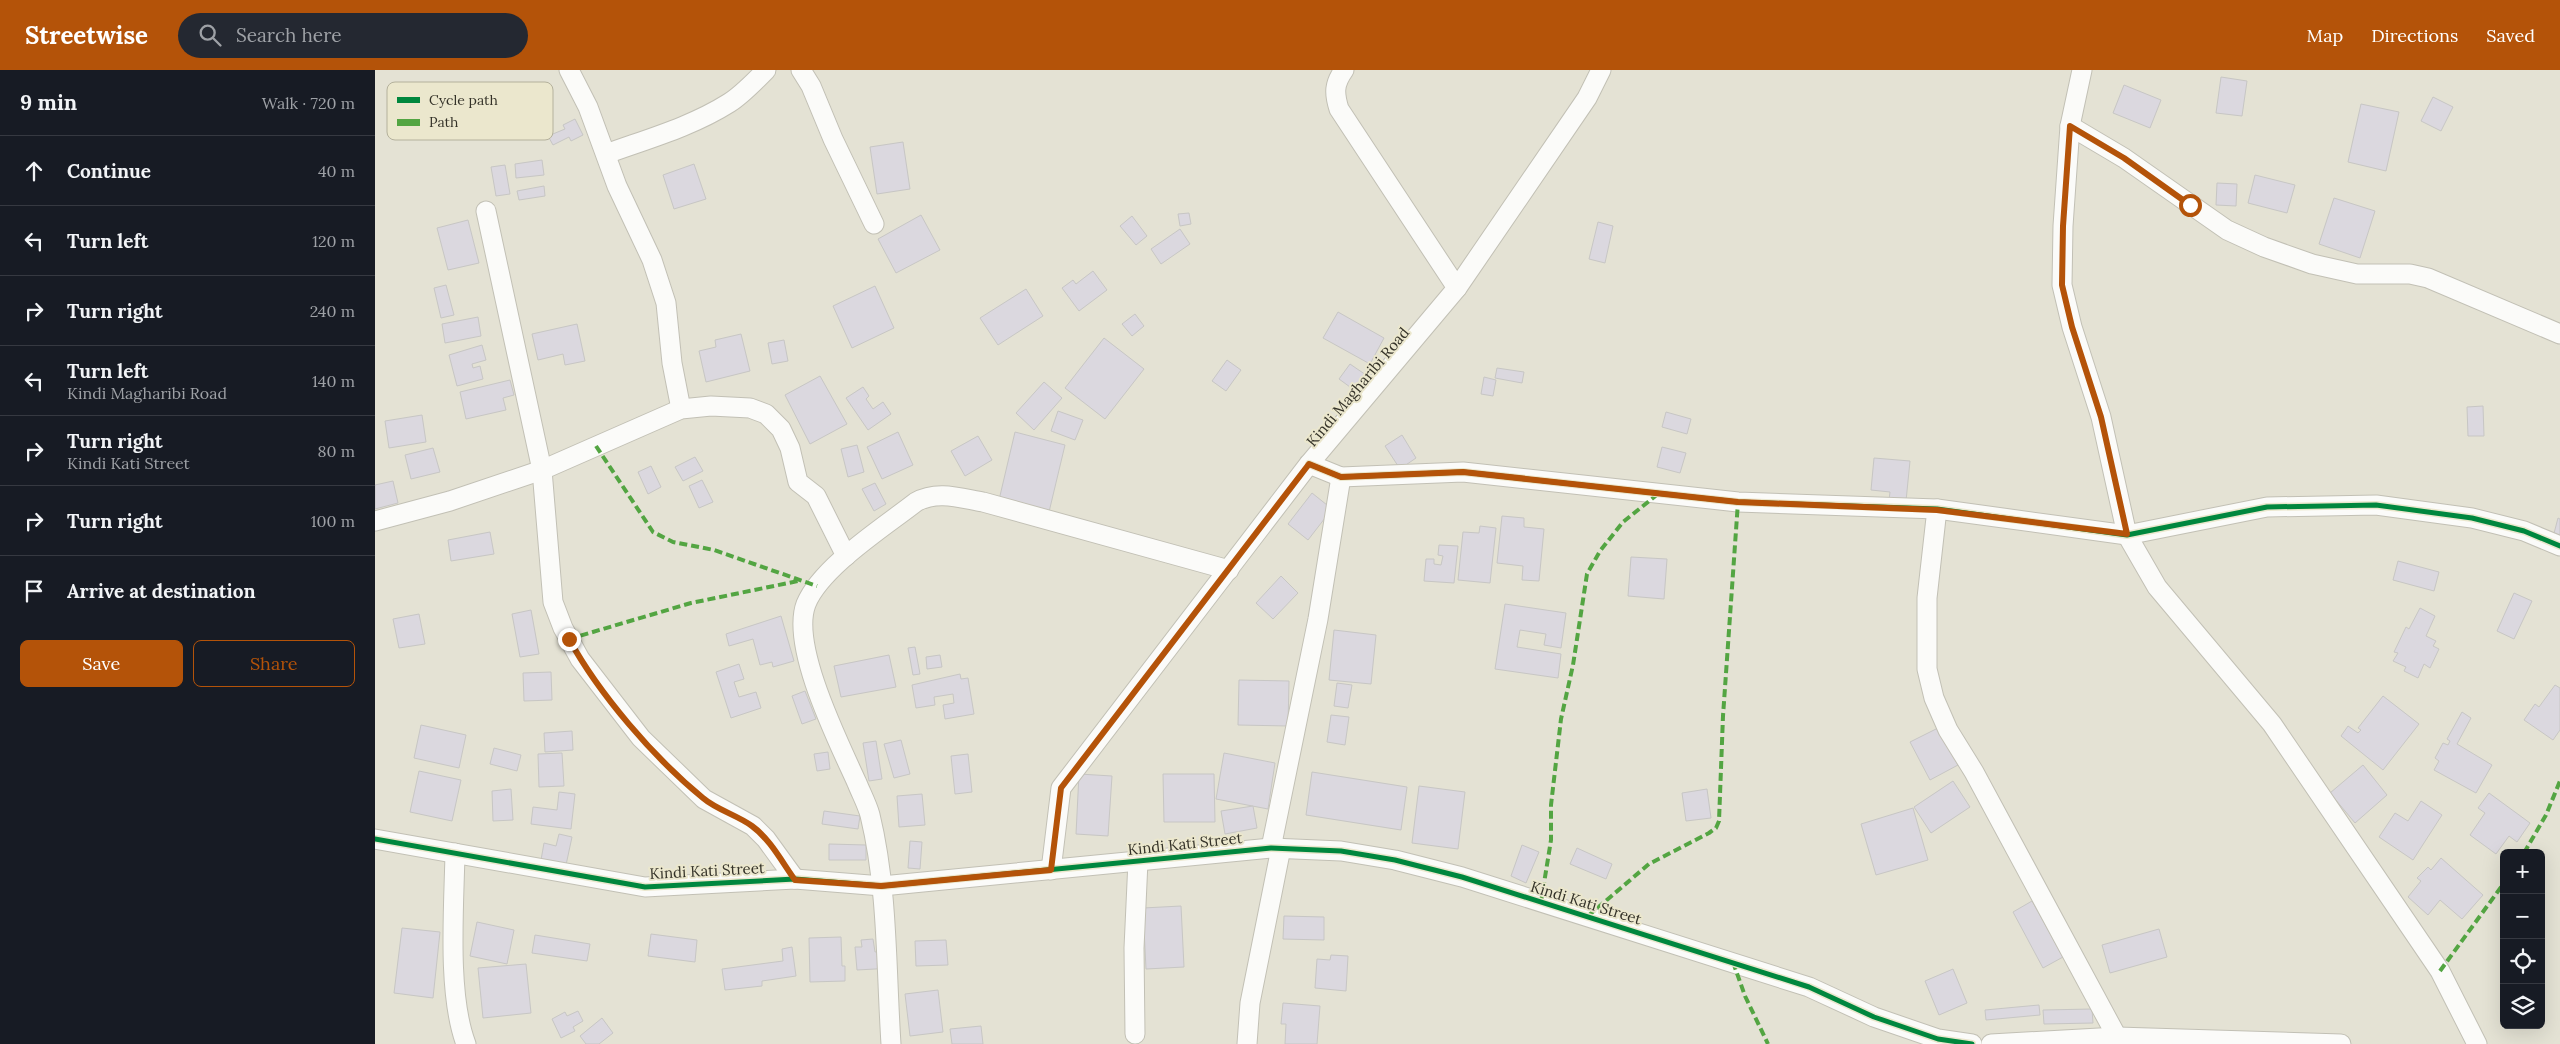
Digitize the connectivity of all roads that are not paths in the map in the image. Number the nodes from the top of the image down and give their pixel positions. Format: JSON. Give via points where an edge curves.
{"nodes":[{"id":1,"x":569,"y":70,"type":"edge"},
{"id":2,"x":767,"y":70,"type":"edge"},
{"id":3,"x":801,"y":70,"type":"edge"},
{"id":4,"x":1344,"y":70,"type":"edge"},
{"id":5,"x":1601,"y":70,"type":"edge"},
{"id":6,"x":2082,"y":70,"type":"edge"},
{"id":7,"x":2070,"y":126,"type":"junction"},
{"id":8,"x":606,"y":154,"type":"junction"},
{"id":9,"x":486,"y":211,"type":"dead end"},
{"id":10,"x":874,"y":224,"type":"dead end"},
{"id":11,"x":1457,"y":288,"type":"junction"},
{"id":12,"x":2560,"y":334,"type":"edge"},
{"id":13,"x":681,"y":410,"type":"junction"},
{"id":14,"x":1309,"y":464,"type":"junction"},
{"id":15,"x":542,"y":470,"type":"junction"},
{"id":16,"x":1341,"y":477,"type":"junction"},
{"id":17,"x":1937,"y":510,"type":"junction"},
{"id":18,"x":375,"y":521,"type":"edge"},
{"id":19,"x":2127,"y":534,"type":"junction"},
{"id":20,"x":2560,"y":546,"type":"edge"},
{"id":21,"x":845,"y":556,"type":"junction"},
{"id":22,"x":1229,"y":570,"type":"junction"},
{"id":23,"x":375,"y":839,"type":"edge"},
{"id":24,"x":1276,"y":848,"type":"junction"},
{"id":25,"x":455,"y":853,"type":"junction"},
{"id":26,"x":1139,"y":861,"type":"junction"},
{"id":27,"x":1051,"y":870,"type":"junction"},
{"id":28,"x":795,"y":880,"type":"junction"},
{"id":29,"x":881,"y":886,"type":"junction"},
{"id":30,"x":1135,"y":1034,"type":"dead end"},
{"id":31,"x":2117,"y":1037,"type":"junction"},
{"id":32,"x":2092,"y":1041,"type":"edge"},
{"id":33,"x":2211,"y":1042,"type":"edge"},
{"id":34,"x":466,"y":1044,"type":"edge"},
{"id":35,"x":891,"y":1044,"type":"edge"},
{"id":36,"x":1247,"y":1044,"type":"edge"},
{"id":37,"x":1972,"y":1044,"type":"edge"},
{"id":38,"x":1991,"y":1044,"type":"edge"},
{"id":39,"x":2341,"y":1044,"type":"edge"},
{"id":40,"x":2477,"y":1044,"type":"edge"}],
"edges":[{"from":1,"to":8,"type":"street","via":[[588,106]]},
{"from":2,"to":8,"type":"street","via":[[730,103],[711,113],[677,129]]},
{"from":3,"to":10,"type":"street"},
{"from":4,"to":11,"type":"street","via":[[1335,86],[1339,109]]},
{"from":5,"to":11,"type":"street","name":"Kindi Magharibi Road","via":[[1587,98]]},
{"from":6,"to":7,"type":"street"},
{"from":7,"to":12,"type":"street","via":[[2124,158],[2227,230],[2263,247],[2312,264],[2357,274],[2410,274],[2428,278]]},
{"from":7,"to":19,"type":"street","via":[[2062,285],[2101,417]]},
{"from":8,"to":13,"type":"street","via":[[667,303]]},
{"from":9,"to":15,"type":"street"},
{"from":11,"to":14,"type":"street","name":"Kindi Magharibi Road"},
{"from":13,"to":15,"type":"street"},
{"from":13,"to":21,"type":"street","via":[[711,406],[750,408],[759,410],[776,422],[790,448],[798,482],[816,496]]},
{"from":14,"to":16,"type":"street"},
{"from":14,"to":22,"type":"street","name":"Kindi Magharibi Road"},
{"from":15,"to":18,"type":"street","via":[[450,501]]},
{"from":15,"to":28,"type":"street","via":[[553,602],[580,659],[641,738],[704,799],[753,826]]},
{"from":16,"to":17,"type":"street","via":[[1463,472],[1738,502]]},
{"from":16,"to":24,"type":"street"},
{"from":17,"to":19,"type":"street"},
{"from":17,"to":31,"type":"street","via":[[1927,598],[1927,670],[1934,698],[1948,730]]},
{"from":19,"to":20,"type":"street","via":[[2267,507],[2376,505],[2472,518],[2524,531]]},
{"from":19,"to":40,"type":"street","via":[[2157,587],[2271,724],[2440,971]]},
{"from":21,"to":22,"type":"street","via":[[916,502],[927,496],[943,495],[983,502]]},
{"from":21,"to":29,"type":"street","via":[[817,586],[806,605],[802,628],[821,701],[869,813]]},
{"from":22,"to":27,"type":"street","name":"Kindi Magharibi Road","via":[[1061,788]]},
{"from":23,"to":25,"type":"street","name":"Kindi Kati Street"},
{"from":24,"to":26,"type":"street","name":"Kindi Kati Street"},
{"from":24,"to":36,"type":"street","via":[[1253,985]]},
{"from":24,"to":37,"type":"street","name":"Kindi Kati Street","via":[[1341,851],[1395,860],[1462,877],[1809,987],[1874,1017],[1938,1040]]},
{"from":25,"to":28,"type":"street","name":"Kindi Kati Street","via":[[645,887]]},
{"from":25,"to":34,"type":"street","via":[[453,936],[457,997]]},
{"from":26,"to":27,"type":"street","name":"Kindi Kati Street"},
{"from":26,"to":30,"type":"street","via":[[1134,948]]},
{"from":27,"to":29,"type":"street","name":"Kindi Kati Street"},
{"from":28,"to":29,"type":"street","name":"Kindi Kati Street"},
{"from":29,"to":35,"type":"street"},
{"from":31,"to":32,"type":"street"},
{"from":31,"to":33,"type":"street"},
{"from":32,"to":38,"type":"street"},
{"from":33,"to":39,"type":"street"}]}
